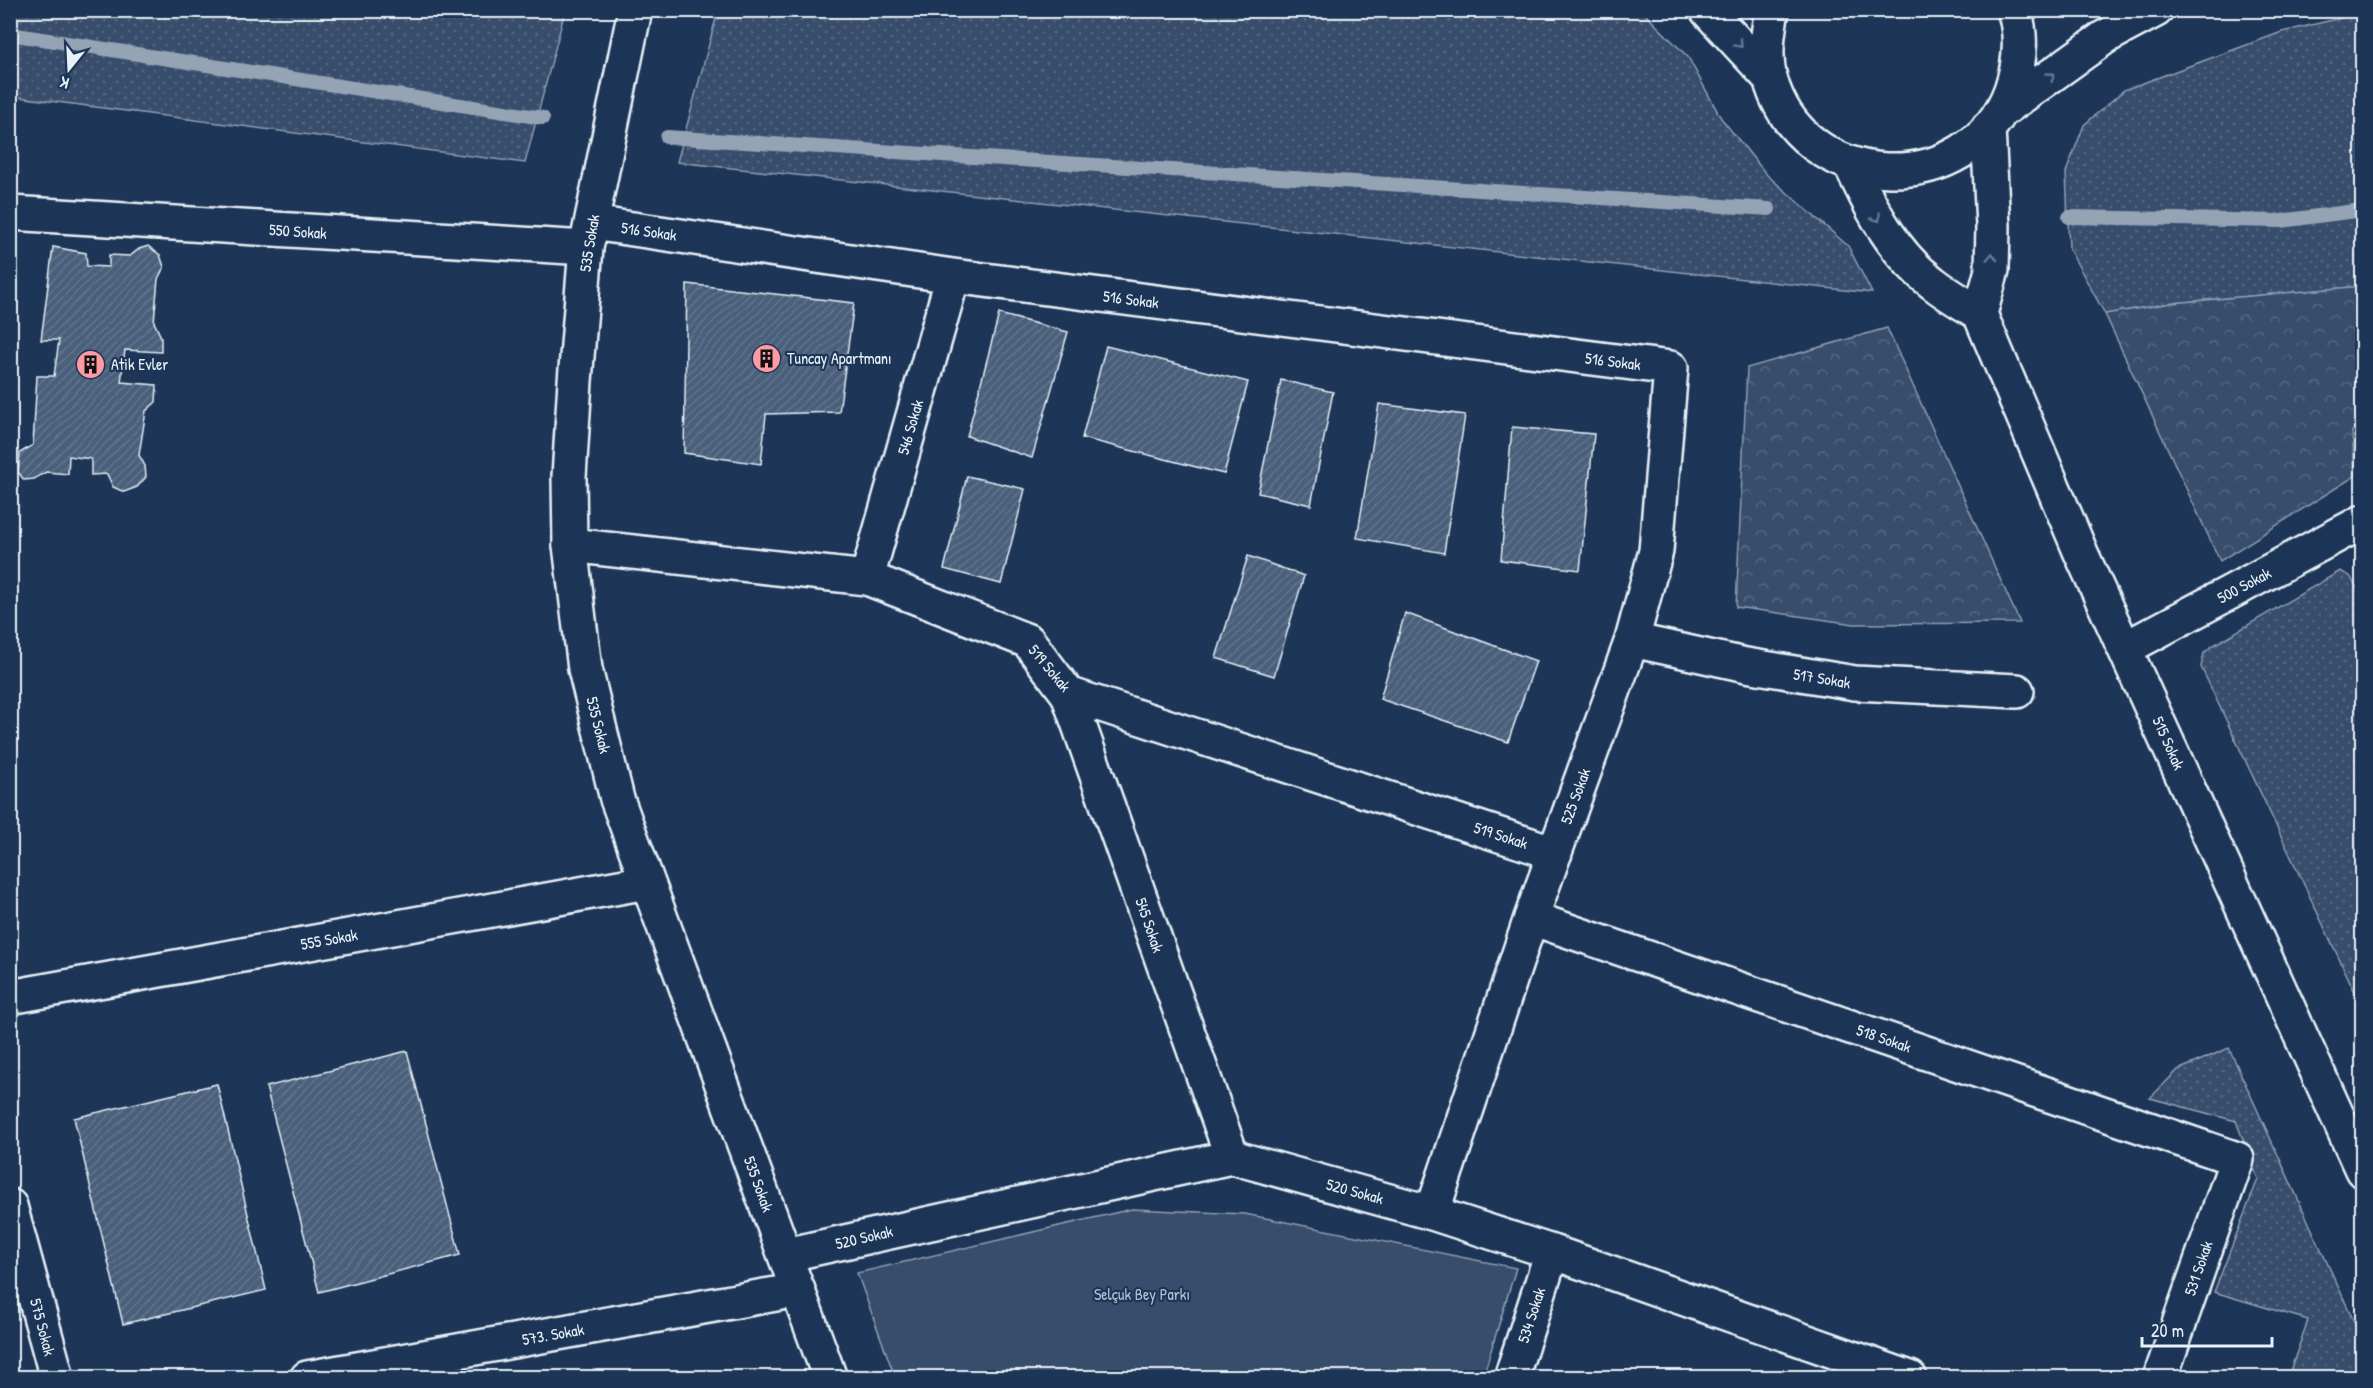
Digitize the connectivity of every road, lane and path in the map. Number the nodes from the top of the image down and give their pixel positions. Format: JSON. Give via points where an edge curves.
{"nodes":[{"id":1,"x":641,"y":10,"type":"edge"},
{"id":2,"x":1707,"y":10,"type":"edge"},
{"id":3,"x":1772,"y":10,"type":"edge"},
{"id":4,"x":2014,"y":10,"type":"edge"},
{"id":5,"x":2156,"y":10,"type":"edge"},
{"id":6,"x":633,"y":26,"type":"edge"},
{"id":7,"x":1770,"y":78,"type":"junction"},
{"id":8,"x":1996,"y":119,"type":"junction"},
{"id":9,"x":1851,"y":165,"type":"junction"},
{"id":10,"x":10,"y":213,"type":"edge"},
{"id":11,"x":589,"y":236,"type":"junction"},
{"id":12,"x":953,"y":276,"type":"junction"},
{"id":13,"x":1980,"y":314,"type":"junction"},
{"id":14,"x":1671,"y":368,"type":"joint"},
{"id":15,"x":2360,"y":532,"type":"edge"},
{"id":16,"x":570,"y":545,"type":"junction"},
{"id":17,"x":867,"y":578,"type":"junction"},
{"id":18,"x":1632,"y":640,"type":"junction"},
{"id":19,"x":2126,"y":648,"type":"junction"},
{"id":20,"x":2016,"y":691,"type":"dead end"},
{"id":21,"x":1068,"y":694,"type":"junction"},
{"id":22,"x":1555,"y":852,"type":"junction"},
{"id":23,"x":647,"y":882,"type":"junction"},
{"id":24,"x":1531,"y":918,"type":"junction"},
{"id":25,"x":10,"y":997,"type":"edge"},
{"id":26,"x":1232,"y":1157,"type":"junction"},
{"id":27,"x":2237,"y":1159,"type":"joint"},
{"id":28,"x":2362,"y":1170,"type":"edge"},
{"id":29,"x":10,"y":1206,"type":"edge"},
{"id":30,"x":1432,"y":1212,"type":"junction"},
{"id":31,"x":1552,"y":1252,"type":"junction"},
{"id":32,"x":785,"y":1255,"type":"junction"},
{"id":33,"x":798,"y":1290,"type":"junction"},
{"id":34,"x":1831,"y":1365,"type":"edge"},
{"id":35,"x":57,"y":1377,"type":"edge"},
{"id":36,"x":307,"y":1377,"type":"edge"},
{"id":37,"x":831,"y":1377,"type":"edge"},
{"id":38,"x":1511,"y":1377,"type":"edge"},
{"id":39,"x":1910,"y":1377,"type":"edge"},
{"id":40,"x":2160,"y":1377,"type":"edge"}],
"edges":[{"from":1,"to":6,"type":"street","name":"535 Sokak"},
{"from":2,"to":7,"type":"street","one_way":true},
{"from":3,"to":7,"type":"street","via":[[1766,38]]},
{"from":4,"to":8,"type":"street","via":[[2019,26],[2018,69]]},
{"from":8,"to":5,"type":"street","one_way":true,"via":[[2105,37]]},
{"from":6,"to":11,"type":"street","name":"535 Sokak"},
{"from":7,"to":9,"type":"street","via":[[1787,114],[1814,144]]},
{"from":8,"to":9,"type":"street","via":[[1975,143],[1937,165],[1895,172]]},
{"from":13,"to":8,"type":"street","one_way":true,"via":[[1992,270]]},
{"from":9,"to":13,"type":"street","one_way":true,"via":[[1871,210],[1896,245],[1932,283]]},
{"from":10,"to":11,"type":"street","name":"550 Sokak"},
{"from":11,"to":12,"type":"street","name":"516 Sokak"},
{"from":11,"to":16,"type":"street","name":"535 Sokak","via":[[569,477]]},
{"from":12,"to":14,"type":"street","name":"516 Sokak"},
{"from":12,"to":17,"type":"street","name":"546 Sokak"},
{"from":13,"to":19,"type":"street","name":"515 Sokak"},
{"from":14,"to":18,"type":"street","name":"525 Sokak","via":[[1656,551]]},
{"from":15,"to":19,"type":"street","name":"500 Sokak"},
{"from":16,"to":17,"type":"street","name":"519 Sokak"},
{"from":16,"to":23,"type":"street","name":"535 Sokak","via":[[585,669],[617,799]]},
{"from":17,"to":21,"type":"street","name":"519 Sokak","via":[[1028,641]]},
{"from":18,"to":20,"type":"street","name":"517 Sokak","via":[[1855,683]]},
{"from":18,"to":22,"type":"street","name":"525 Sokak"},
{"from":19,"to":28,"type":"street","name":"515 Sokak"},
{"from":21,"to":22,"type":"street","name":"519 Sokak"},
{"from":21,"to":26,"type":"street","name":"545 Sokak"},
{"from":22,"to":24,"type":"street","name":"525 Sokak"},
{"from":23,"to":25,"type":"street","name":"555 Sokak"},
{"from":23,"to":32,"type":"street","name":"535 Sokak"},
{"from":24,"to":27,"type":"street","name":"518 Sokak"},
{"from":24,"to":30,"type":"street","name":"525 Sokak"},
{"from":26,"to":30,"type":"street","name":"520 Sokak"},
{"from":26,"to":32,"type":"street","name":"520 Sokak"},
{"from":27,"to":40,"type":"street","name":"531 Sokak"},
{"from":29,"to":35,"type":"street","name":"575 Sokak"},
{"from":30,"to":31,"type":"street","name":"520 Sokak"},
{"from":31,"to":34,"type":"street","name":"520 Sokak"},
{"from":31,"to":38,"type":"street","name":"534 Sokak"},
{"from":32,"to":33,"type":"street","name":"535 Sokak"},
{"from":33,"to":36,"type":"street","name":"573. Sokak"},
{"from":33,"to":37,"type":"street","name":"535 Sokak"},
{"from":34,"to":39,"type":"street","name":"520 Sokak"}]}
